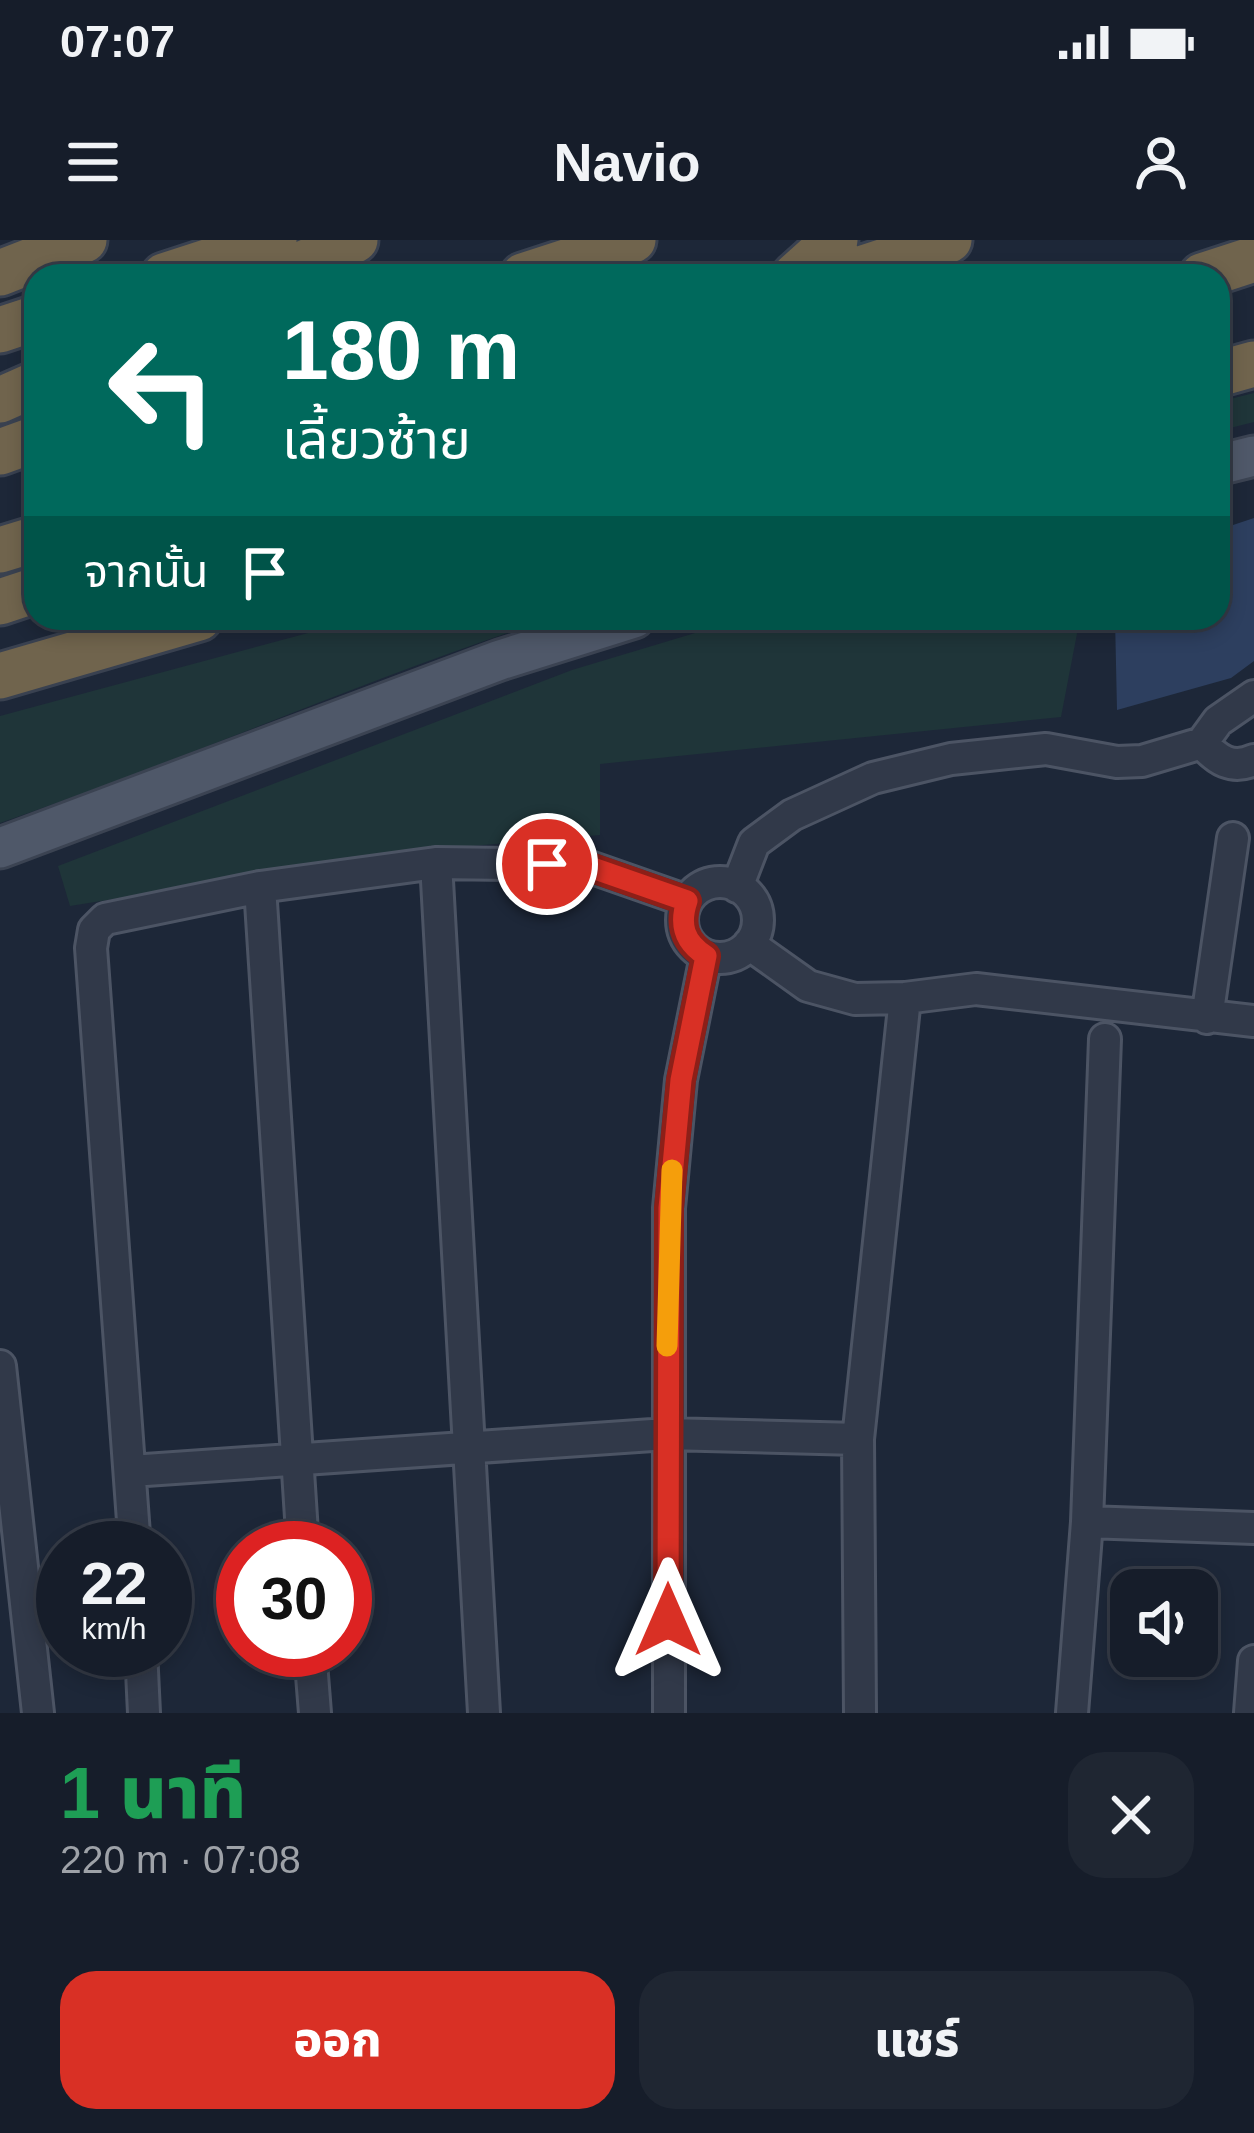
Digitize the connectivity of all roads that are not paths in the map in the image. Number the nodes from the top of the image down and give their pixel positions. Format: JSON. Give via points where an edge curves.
{"nodes":[{"id":1,"x":84,"y":240,"type":"edge"},
{"id":2,"x":274,"y":240,"type":"edge"},
{"id":3,"x":355,"y":240,"type":"edge"},
{"id":4,"x":633,"y":240,"type":"edge"},
{"id":5,"x":835,"y":240,"type":"edge"},
{"id":6,"x":949,"y":240,"type":"edge"},
{"id":7,"x":201,"y":264,"type":"edge"},
{"id":8,"x":302,"y":264,"type":"edge"},
{"id":9,"x":560,"y":264,"type":"edge"},
{"id":10,"x":808,"y":264,"type":"edge"},
{"id":11,"x":876,"y":264,"type":"edge"},
{"id":12,"x":0,"y":273,"type":"edge"},
{"id":13,"x":158,"y":630,"type":"edge"},
{"id":14,"x":596,"y":630,"type":"edge"},
{"id":15,"x":0,"y":676,"type":"edge"},
{"id":16,"x":1254,"y":695,"type":"edge"},
{"id":17,"x":1202,"y":743,"type":"junction"},
{"id":18,"x":1254,"y":760,"type":"edge"},
{"id":19,"x":1233,"y":838,"type":"dead end"},
{"id":20,"x":0,"y":848,"type":"edge"},
{"id":21,"x":436,"y":863,"type":"junction"},
{"id":22,"x":737,"y":886,"type":"junction"},
{"id":23,"x":260,"y":887,"type":"junction"},
{"id":24,"x":687,"y":901,"type":"junction"},
{"id":25,"x":749,"y":944,"type":"junction"},
{"id":26,"x":706,"y":956,"type":"junction"},
{"id":27,"x":904,"y":998,"type":"junction"},
{"id":28,"x":1207,"y":1018,"type":"junction"},
{"id":29,"x":1254,"y":1021,"type":"edge"},
{"id":30,"x":1105,"y":1039,"type":"dead end"},
{"id":31,"x":0,"y":1366,"type":"edge"},
{"id":32,"x":667,"y":1434,"type":"junction"},
{"id":33,"x":858,"y":1438,"type":"junction"},
{"id":34,"x":471,"y":1448,"type":"junction"},
{"id":35,"x":296,"y":1460,"type":"junction"},
{"id":36,"x":130,"y":1471,"type":"junction"},
{"id":37,"x":133,"y":1521,"type":"edge"},
{"id":38,"x":301,"y":1521,"type":"edge"},
{"id":39,"x":1087,"y":1522,"type":"junction"},
{"id":40,"x":1254,"y":1528,"type":"edge"},
{"id":41,"x":1254,"y":1661,"type":"edge"},
{"id":42,"x":142,"y":1677,"type":"edge"},
{"id":43,"x":312,"y":1677,"type":"edge"},
{"id":44,"x":38,"y":1713,"type":"edge"},
{"id":45,"x":144,"y":1713,"type":"edge"},
{"id":46,"x":315,"y":1713,"type":"edge"},
{"id":47,"x":484,"y":1713,"type":"edge"},
{"id":48,"x":669,"y":1713,"type":"edge"},
{"id":49,"x":860,"y":1713,"type":"edge"},
{"id":50,"x":1072,"y":1713,"type":"edge"},
{"id":51,"x":1250,"y":1713,"type":"edge"}],
"edges":[{"from":1,"to":12,"type":"highway"},
{"from":2,"to":7,"type":"highway"},
{"from":3,"to":8,"type":"highway"},
{"from":4,"to":9,"type":"highway"},
{"from":5,"to":10,"type":"highway"},
{"from":6,"to":11,"type":"highway"},
{"from":13,"to":15,"type":"highway"},
{"from":14,"to":20,"type":"main road"},
{"from":16,"to":17,"type":"street"},
{"from":17,"to":18,"type":"street","via":[[1230,765]]},
{"from":17,"to":22,"type":"street","via":[[1130,762],[1046,749],[874,778],[792,815],[754,843]]},
{"from":19,"to":28,"type":"street"},
{"from":21,"to":23,"type":"street"},
{"from":21,"to":24,"type":"street","via":[[584,865]]},
{"from":21,"to":34,"type":"street"},
{"from":22,"to":24,"type":"street","via":[[710,884]]},
{"from":22,"to":25,"type":"street","via":[[757,913]]},
{"from":23,"to":35,"type":"street"},
{"from":23,"to":36,"type":"street","via":[[105,919],[94,930]]},
{"from":24,"to":26,"type":"street","via":[[684,933]]},
{"from":25,"to":26,"type":"street","via":[[737,954]]},
{"from":25,"to":27,"type":"street","via":[[808,986],[855,999]]},
{"from":26,"to":32,"type":"street","via":[[681,1080],[669,1208]]},
{"from":27,"to":28,"type":"street","via":[[976,989]]},
{"from":27,"to":33,"type":"street"},
{"from":28,"to":29,"type":"street"},
{"from":30,"to":39,"type":"street"},
{"from":31,"to":44,"type":"street"},
{"from":32,"to":33,"type":"street"},
{"from":32,"to":34,"type":"street"},
{"from":32,"to":48,"type":"street"},
{"from":33,"to":49,"type":"street"},
{"from":34,"to":35,"type":"street"},
{"from":34,"to":47,"type":"street"},
{"from":35,"to":36,"type":"street"},
{"from":35,"to":38,"type":"street"},
{"from":36,"to":37,"type":"street"},
{"from":39,"to":40,"type":"street"},
{"from":39,"to":50,"type":"street"},
{"from":41,"to":51,"type":"street"},
{"from":42,"to":45,"type":"street"},
{"from":43,"to":46,"type":"street"}]}
